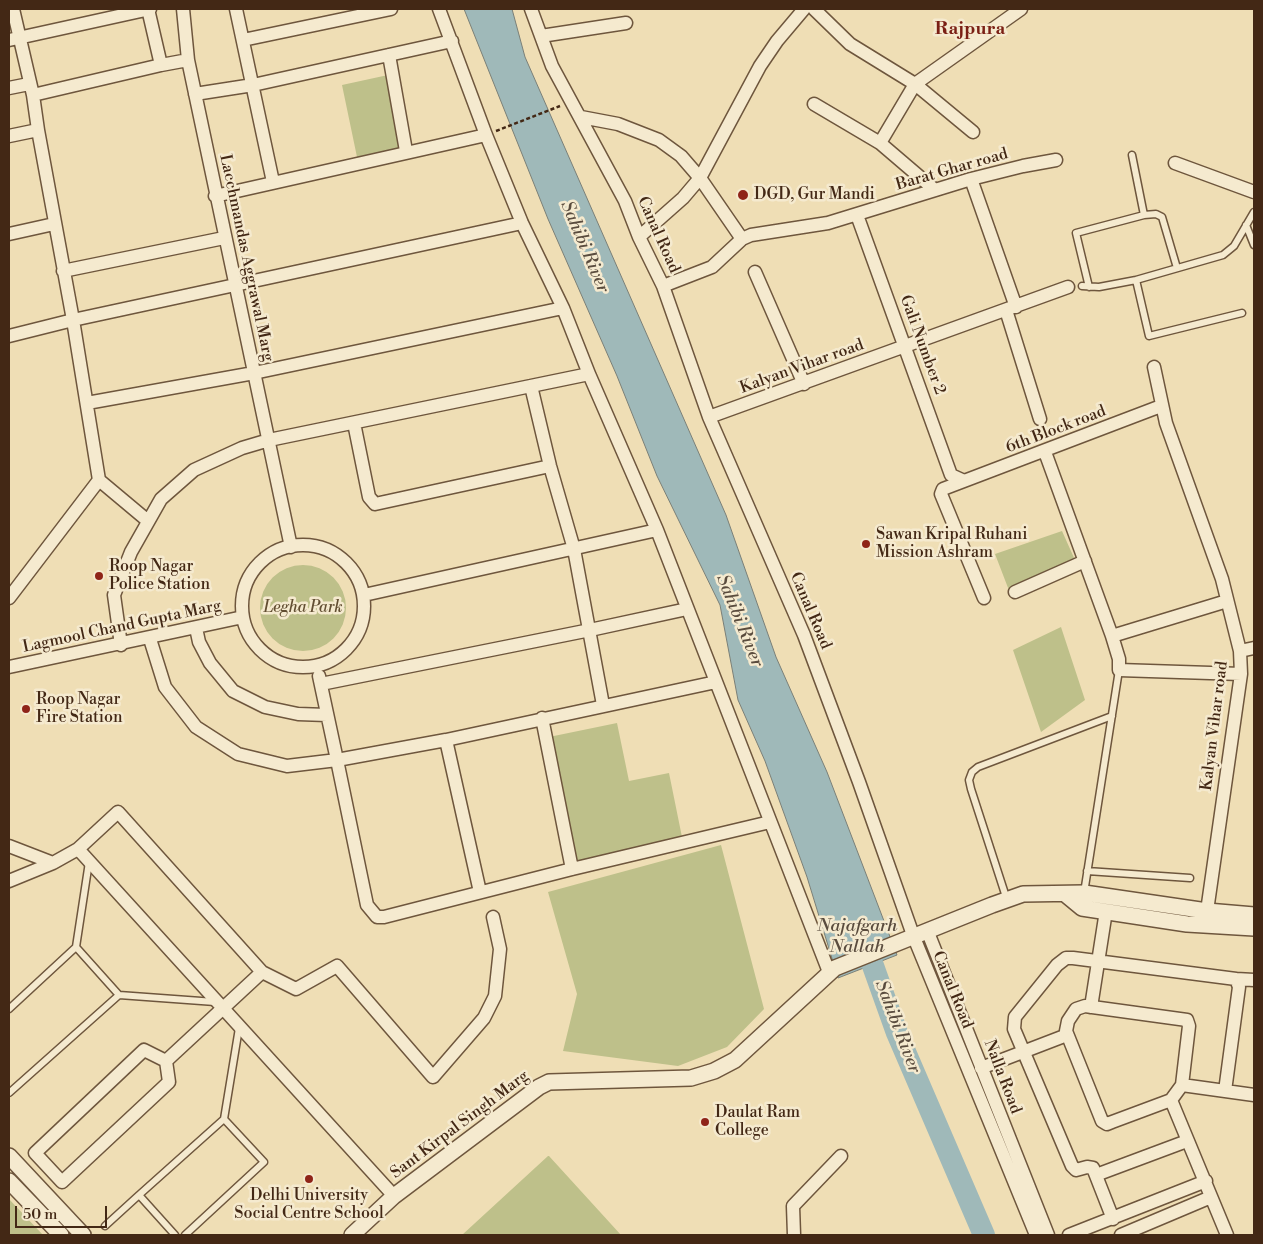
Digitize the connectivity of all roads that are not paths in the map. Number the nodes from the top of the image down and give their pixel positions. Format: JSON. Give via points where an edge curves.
{"nodes":[{"id":1,"x":13,"y":9,"type":"edge"},
{"id":2,"x":149,"y":9,"type":"edge"},
{"id":3,"x":183,"y":9,"type":"edge"},
{"id":4,"x":236,"y":9,"type":"edge"},
{"id":5,"x":391,"y":9,"type":"edge"},
{"id":6,"x":439,"y":9,"type":"edge"},
{"id":7,"x":531,"y":9,"type":"edge"},
{"id":8,"x":804,"y":9,"type":"edge"},
{"id":9,"x":814,"y":9,"type":"edge"},
{"id":10,"x":1015,"y":10,"type":"edge"},
{"id":11,"x":95,"y":14,"type":"edge"},
{"id":12,"x":626,"y":23,"type":"dead end"},
{"id":13,"x":541,"y":36,"type":"junction"},
{"id":14,"x":14,"y":39,"type":"edge"},
{"id":15,"x":243,"y":40,"type":"junction"},
{"id":16,"x":452,"y":41,"type":"junction"},
{"id":17,"x":389,"y":55,"type":"junction"},
{"id":18,"x":188,"y":60,"type":"junction"},
{"id":19,"x":161,"y":65,"type":"junction"},
{"id":20,"x":915,"y":84,"type":"junction"},
{"id":21,"x":253,"y":86,"type":"junction"},
{"id":22,"x":9,"y":88,"type":"edge"},
{"id":23,"x":31,"y":90,"type":"junction"},
{"id":24,"x":195,"y":94,"type":"junction"},
{"id":25,"x":814,"y":104,"type":"dead end"},
{"id":26,"x":582,"y":117,"type":"junction"},
{"id":27,"x":38,"y":130,"type":"junction"},
{"id":28,"x":973,"y":132,"type":"dead end"},
{"id":29,"x":486,"y":135,"type":"junction"},
{"id":30,"x":9,"y":136,"type":"edge"},
{"id":31,"x":880,"y":143,"type":"junction"},
{"id":32,"x":406,"y":151,"type":"junction"},
{"id":33,"x":1132,"y":155,"type":"dead end"},
{"id":34,"x":1056,"y":160,"type":"dead end"},
{"id":35,"x":1175,"y":163,"type":"dead end"},
{"id":36,"x":700,"y":178,"type":"junction"},
{"id":37,"x":971,"y":179,"type":"junction"},
{"id":38,"x":273,"y":182,"type":"junction"},
{"id":39,"x":935,"y":190,"type":"junction"},
{"id":40,"x":1254,"y":192,"type":"edge"},
{"id":41,"x":215,"y":196,"type":"junction"},
{"id":42,"x":1254,"y":212,"type":"edge"},
{"id":43,"x":858,"y":215,"type":"junction"},
{"id":44,"x":1144,"y":215,"type":"junction"},
{"id":45,"x":522,"y":223,"type":"junction"},
{"id":46,"x":54,"y":224,"type":"junction"},
{"id":47,"x":1246,"y":225,"type":"junction"},
{"id":48,"x":9,"y":234,"type":"edge"},
{"id":49,"x":639,"y":237,"type":"junction"},
{"id":50,"x":224,"y":238,"type":"junction"},
{"id":51,"x":742,"y":239,"type":"junction"},
{"id":52,"x":1254,"y":245,"type":"edge"},
{"id":53,"x":1177,"y":268,"type":"junction"},
{"id":54,"x":63,"y":271,"type":"junction"},
{"id":55,"x":755,"y":272,"type":"dead end"},
{"id":56,"x":1136,"y":280,"type":"junction"},
{"id":57,"x":663,"y":286,"type":"junction"},
{"id":58,"x":235,"y":287,"type":"junction"},
{"id":59,"x":1068,"y":287,"type":"dead end"},
{"id":60,"x":563,"y":308,"type":"junction"},
{"id":61,"x":1011,"y":308,"type":"junction"},
{"id":62,"x":1242,"y":313,"type":"dead end"},
{"id":63,"x":73,"y":320,"type":"junction"},
{"id":64,"x":9,"y":336,"type":"edge"},
{"id":65,"x":906,"y":347,"type":"junction"},
{"id":66,"x":1154,"y":367,"type":"dead end"},
{"id":67,"x":254,"y":373,"type":"junction"},
{"id":68,"x":589,"y":374,"type":"junction"},
{"id":69,"x":804,"y":384,"type":"junction"},
{"id":70,"x":531,"y":386,"type":"junction"},
{"id":71,"x":87,"y":403,"type":"junction"},
{"id":72,"x":1161,"y":406,"type":"junction"},
{"id":73,"x":710,"y":417,"type":"junction"},
{"id":74,"x":1040,"y":419,"type":"dead end"},
{"id":75,"x":354,"y":423,"type":"junction"},
{"id":76,"x":269,"y":440,"type":"junction"},
{"id":77,"x":1045,"y":452,"type":"junction"},
{"id":78,"x":550,"y":466,"type":"junction"},
{"id":79,"x":99,"y":480,"type":"junction"},
{"id":80,"x":962,"y":480,"type":"junction"},
{"id":81,"x":148,"y":521,"type":"junction"},
{"id":82,"x":656,"y":530,"type":"junction"},
{"id":83,"x":290,"y":546,"type":"junction"},
{"id":84,"x":574,"y":549,"type":"junction"},
{"id":85,"x":1085,"y":561,"type":"junction"},
{"id":86,"x":1015,"y":592,"type":"dead end"},
{"id":87,"x":364,"y":596,"type":"junction"},
{"id":88,"x":9,"y":598,"type":"edge"},
{"id":89,"x":984,"y":598,"type":"dead end"},
{"id":90,"x":1227,"y":602,"type":"junction"},
{"id":91,"x":687,"y":608,"type":"junction"},
{"id":92,"x":243,"y":617,"type":"junction"},
{"id":93,"x":196,"y":628,"type":"junction"},
{"id":94,"x":590,"y":630,"type":"junction"},
{"id":95,"x":1112,"y":636,"type":"junction"},
{"id":96,"x":150,"y":639,"type":"junction"},
{"id":97,"x":121,"y":645,"type":"junction"},
{"id":98,"x":1254,"y":648,"type":"edge"},
{"id":99,"x":1240,"y":651,"type":"junction"},
{"id":100,"x":317,"y":665,"type":"junction"},
{"id":101,"x":9,"y":668,"type":"edge"},
{"id":102,"x":1120,"y":670,"type":"junction"},
{"id":103,"x":1241,"y":674,"type":"junction"},
{"id":104,"x":716,"y":682,"type":"junction"},
{"id":105,"x":321,"y":684,"type":"junction"},
{"id":106,"x":603,"y":706,"type":"junction"},
{"id":107,"x":327,"y":715,"type":"junction"},
{"id":108,"x":1112,"y":716,"type":"junction"},
{"id":109,"x":542,"y":718,"type":"junction"},
{"id":110,"x":446,"y":740,"type":"junction"},
{"id":111,"x":337,"y":760,"type":"junction"},
{"id":112,"x":770,"y":822,"type":"junction"},
{"id":113,"x":9,"y":846,"type":"edge"},
{"id":114,"x":78,"y":849,"type":"junction"},
{"id":115,"x":89,"y":861,"type":"junction"},
{"id":116,"x":53,"y":863,"type":"junction"},
{"id":117,"x":572,"y":869,"type":"junction"},
{"id":118,"x":1087,"y":872,"type":"junction"},
{"id":119,"x":1190,"y":878,"type":"dead end"},
{"id":120,"x":9,"y":881,"type":"edge"},
{"id":121,"x":480,"y":892,"type":"junction"},
{"id":122,"x":1084,"y":893,"type":"junction"},
{"id":123,"x":1065,"y":894,"type":"junction"},
{"id":124,"x":1007,"y":900,"type":"junction"},
{"id":125,"x":1106,"y":911,"type":"junction"},
{"id":126,"x":1206,"y":911,"type":"junction"},
{"id":127,"x":1254,"y":915,"type":"edge"},
{"id":128,"x":493,"y":917,"type":"dead end"},
{"id":129,"x":1254,"y":928,"type":"edge"},
{"id":130,"x":927,"y":930,"type":"junction"},
{"id":131,"x":908,"y":937,"type":"junction"},
{"id":132,"x":76,"y":947,"type":"junction"},
{"id":133,"x":1098,"y":961,"type":"junction"},
{"id":134,"x":832,"y":970,"type":"junction"},
{"id":135,"x":262,"y":972,"type":"junction"},
{"id":136,"x":1236,"y":979,"type":"junction"},
{"id":137,"x":1254,"y":980,"type":"edge"},
{"id":138,"x":120,"y":994,"type":"junction"},
{"id":139,"x":221,"y":1005,"type":"junction"},
{"id":140,"x":1092,"y":1006,"type":"junction"},
{"id":141,"x":9,"y":1010,"type":"edge"},
{"id":142,"x":239,"y":1026,"type":"junction"},
{"id":143,"x":1067,"y":1035,"type":"junction"},
{"id":144,"x":1024,"y":1051,"type":"junction"},
{"id":145,"x":166,"y":1061,"type":"junction"},
{"id":146,"x":981,"y":1068,"type":"junction"},
{"id":147,"x":1182,"y":1085,"type":"junction"},
{"id":148,"x":1225,"y":1091,"type":"junction"},
{"id":149,"x":9,"y":1093,"type":"edge"},
{"id":150,"x":1254,"y":1095,"type":"edge"},
{"id":151,"x":1171,"y":1100,"type":"junction"},
{"id":152,"x":224,"y":1119,"type":"junction"},
{"id":153,"x":1187,"y":1141,"type":"junction"},
{"id":154,"x":9,"y":1156,"type":"edge"},
{"id":155,"x":841,"y":1156,"type":"dead end"},
{"id":156,"x":1096,"y":1175,"type":"junction"},
{"id":157,"x":9,"y":1181,"type":"edge"},
{"id":158,"x":1206,"y":1181,"type":"junction"},
{"id":159,"x":139,"y":1195,"type":"junction"},
{"id":160,"x":394,"y":1196,"type":"junction"},
{"id":161,"x":1211,"y":1197,"type":"junction"},
{"id":162,"x":1113,"y":1220,"type":"junction"},
{"id":163,"x":105,"y":1226,"type":"dead end"},
{"id":164,"x":61,"y":1235,"type":"edge"},
{"id":165,"x":83,"y":1235,"type":"edge"},
{"id":166,"x":175,"y":1235,"type":"edge"},
{"id":167,"x":185,"y":1235,"type":"edge"},
{"id":168,"x":352,"y":1235,"type":"edge"},
{"id":169,"x":794,"y":1235,"type":"edge"},
{"id":170,"x":1036,"y":1235,"type":"edge"},
{"id":171,"x":1048,"y":1235,"type":"edge"},
{"id":172,"x":1069,"y":1235,"type":"edge"},
{"id":173,"x":1121,"y":1235,"type":"edge"},
{"id":174,"x":1227,"y":1235,"type":"edge"}],
"edges":[{"from":1,"to":14,"type":"street"},
{"from":2,"to":11,"type":"street"},
{"from":2,"to":19,"type":"street"},
{"from":3,"to":18,"type":"street","name":"Lacchmandas Aggrawal Marg"},
{"from":4,"to":15,"type":"street"},
{"from":5,"to":15,"type":"street"},
{"from":6,"to":16,"type":"street"},
{"from":7,"to":13,"type":"street","name":"Canal Road"},
{"from":8,"to":36,"type":"street","via":[[760,66]]},
{"from":9,"to":20,"type":"street","via":[[850,44]]},
{"from":10,"to":20,"type":"street"},
{"from":11,"to":14,"type":"street"},
{"from":12,"to":13,"type":"street"},
{"from":13,"to":26,"type":"street","name":"Canal Road","via":[[552,66]]},
{"from":14,"to":23,"type":"street"},
{"from":15,"to":21,"type":"street"},
{"from":16,"to":17,"type":"street"},
{"from":16,"to":29,"type":"street"},
{"from":17,"to":21,"type":"street"},
{"from":17,"to":32,"type":"street"},
{"from":18,"to":19,"type":"street"},
{"from":18,"to":24,"type":"street","name":"Lacchmandas Aggrawal Marg"},
{"from":19,"to":23,"type":"street"},
{"from":20,"to":28,"type":"street"},
{"from":20,"to":31,"type":"street"},
{"from":21,"to":24,"type":"street"},
{"from":21,"to":38,"type":"street"},
{"from":22,"to":23,"type":"street"},
{"from":23,"to":27,"type":"street"},
{"from":24,"to":41,"type":"street","name":"Lacchmandas Aggrawal Marg"},
{"from":25,"to":31,"type":"street"},
{"from":26,"to":36,"type":"street","via":[[618,124],[659,140],[680,156]]},
{"from":26,"to":49,"type":"street","name":"Canal Road","via":[[625,201]]},
{"from":27,"to":30,"type":"street"},
{"from":27,"to":46,"type":"street"},
{"from":29,"to":32,"type":"street"},
{"from":29,"to":45,"type":"street"},
{"from":31,"to":39,"type":"street"},
{"from":32,"to":38,"type":"street"},
{"from":33,"to":44,"type":"lane"},
{"from":34,"to":37,"type":"street","name":"Barat Ghar road"},
{"from":35,"to":40,"type":"street"},
{"from":36,"to":49,"type":"street","via":[[683,198]]},
{"from":36,"to":51,"type":"street"},
{"from":37,"to":39,"type":"street","name":"Barat Ghar road"},
{"from":37,"to":61,"type":"street"},
{"from":38,"to":41,"type":"street"},
{"from":39,"to":43,"type":"street","name":"Barat Ghar road"},
{"from":41,"to":50,"type":"street","name":"Lacchmandas Aggrawal Marg"},
{"from":42,"to":47,"type":"lane"},
{"from":43,"to":51,"type":"street","name":"Barat Ghar road"},
{"from":43,"to":65,"type":"street","name":"Gali Number 2"},
{"from":44,"to":53,"type":"lane","via":[[1162,217]]},
{"from":44,"to":56,"type":"lane","via":[[1076,233],[1086,286]]},
{"from":45,"to":58,"type":"street"},
{"from":45,"to":60,"type":"street"},
{"from":46,"to":48,"type":"street"},
{"from":46,"to":54,"type":"street"},
{"from":47,"to":52,"type":"lane"},
{"from":47,"to":53,"type":"lane","via":[[1234,246],[1222,255]]},
{"from":49,"to":57,"type":"street","name":"Canal Road"},
{"from":50,"to":54,"type":"street"},
{"from":50,"to":58,"type":"street","name":"Lacchmandas Aggrawal Marg"},
{"from":51,"to":57,"type":"street","via":[[712,267]]},
{"from":53,"to":56,"type":"lane"},
{"from":54,"to":63,"type":"street"},
{"from":55,"to":69,"type":"street"},
{"from":56,"to":62,"type":"lane","via":[[1149,336]]},
{"from":57,"to":73,"type":"street","name":"Canal Road"},
{"from":58,"to":63,"type":"street"},
{"from":58,"to":67,"type":"street","name":"Lacchmandas Aggrawal Marg"},
{"from":59,"to":61,"type":"street"},
{"from":60,"to":67,"type":"street"},
{"from":60,"to":68,"type":"street"},
{"from":61,"to":65,"type":"street"},
{"from":61,"to":74,"type":"street"},
{"from":63,"to":64,"type":"street"},
{"from":63,"to":71,"type":"street"},
{"from":65,"to":69,"type":"street","name":"Kalyan Vihar road"},
{"from":65,"to":80,"type":"street","name":"Gali Number 2","via":[[951,475]]},
{"from":66,"to":72,"type":"street","name":"Kalyan Vihar road"},
{"from":67,"to":71,"type":"street"},
{"from":67,"to":76,"type":"street","name":"Lacchmandas Aggrawal Marg"},
{"from":68,"to":70,"type":"street"},
{"from":68,"to":82,"type":"street"},
{"from":69,"to":73,"type":"street","name":"Kalyan Vihar road"},
{"from":70,"to":75,"type":"street"},
{"from":70,"to":78,"type":"street"},
{"from":71,"to":79,"type":"street"},
{"from":72,"to":77,"type":"street","name":"6th Block road"},
{"from":72,"to":90,"type":"street","name":"Kalyan Vihar road","via":[[1222,579]]},
{"from":73,"to":131,"type":"street","name":"Canal Road","via":[[804,635],[859,782]]},
{"from":75,"to":76,"type":"street"},
{"from":75,"to":78,"type":"street","via":[[369,497],[375,504]]},
{"from":76,"to":81,"type":"street","via":[[242,448],[194,470],[161,499]]},
{"from":76,"to":83,"type":"street","name":"Lacchmandas Aggrawal Marg"},
{"from":77,"to":80,"type":"street","name":"6th Block road"},
{"from":77,"to":85,"type":"street"},
{"from":78,"to":84,"type":"street"},
{"from":79,"to":81,"type":"street"},
{"from":79,"to":88,"type":"street"},
{"from":80,"to":89,"type":"street","name":"6th Block road","via":[[943,489],[941,494]]},
{"from":81,"to":97,"type":"street","via":[[131,552],[114,595]]},
{"from":82,"to":84,"type":"street"},
{"from":82,"to":91,"type":"street"},
{"from":83,"to":87,"type":"street","via":[[320,546],[339,556],[354,571]]},
{"from":83,"to":92,"type":"street","via":[[263,559],[250,576],[243,596]]},
{"from":84,"to":87,"type":"street"},
{"from":84,"to":94,"type":"street"},
{"from":85,"to":86,"type":"street"},
{"from":85,"to":95,"type":"street"},
{"from":87,"to":100,"type":"street","via":[[363,617],[356,637],[342,653]]},
{"from":90,"to":95,"type":"street"},
{"from":90,"to":99,"type":"street","name":"Kalyan Vihar road"},
{"from":91,"to":94,"type":"street"},
{"from":91,"to":104,"type":"street"},
{"from":92,"to":93,"type":"street","name":"Lagmool Chand Gupta Marg"},
{"from":92,"to":100,"type":"street","via":[[249,634],[262,651],[280,663],[300,667]]},
{"from":93,"to":96,"type":"street","name":"Lagmool Chand Gupta Marg"},
{"from":93,"to":107,"type":"street","via":[[210,663],[233,691],[265,707],[298,714]]},
{"from":94,"to":105,"type":"street"},
{"from":94,"to":106,"type":"street"},
{"from":95,"to":102,"type":"street","via":[[1120,659]]},
{"from":96,"to":97,"type":"street","name":"Lagmool Chand Gupta Marg"},
{"from":96,"to":111,"type":"street","via":[[165,687],[196,727],[231,750],[287,766]]},
{"from":97,"to":101,"type":"street","name":"Lagmool Chand Gupta Marg"},
{"from":98,"to":99,"type":"street"},
{"from":99,"to":103,"type":"street","name":"Kalyan Vihar road"},
{"from":100,"to":105,"type":"street"},
{"from":102,"to":103,"type":"street"},
{"from":102,"to":108,"type":"lane"},
{"from":103,"to":126,"type":"street","name":"Kalyan Vihar road"},
{"from":104,"to":106,"type":"street"},
{"from":104,"to":112,"type":"street"},
{"from":105,"to":107,"type":"street"},
{"from":106,"to":109,"type":"street"},
{"from":107,"to":111,"type":"street"},
{"from":108,"to":118,"type":"lane"},
{"from":108,"to":124,"type":"lane","via":[[972,772],[971,789]]},
{"from":109,"to":110,"type":"street"},
{"from":109,"to":117,"type":"street"},
{"from":110,"to":111,"type":"street"},
{"from":110,"to":121,"type":"street"},
{"from":111,"to":121,"type":"street","via":[[371,912],[377,917],[384,917]]},
{"from":112,"to":117,"type":"street"},
{"from":112,"to":134,"type":"street"},
{"from":113,"to":116,"type":"street"},
{"from":114,"to":115,"type":"street"},
{"from":114,"to":116,"type":"street"},
{"from":114,"to":135,"type":"street","via":[[118,812]]},
{"from":115,"to":132,"type":"lane"},
{"from":115,"to":139,"type":"street"},
{"from":116,"to":120,"type":"street"},
{"from":117,"to":121,"type":"street"},
{"from":118,"to":119,"type":"lane"},
{"from":118,"to":122,"type":"lane"},
{"from":122,"to":123,"type":"street"},
{"from":122,"to":126,"type":"street"},
{"from":123,"to":124,"type":"street","via":[[1023,894]]},
{"from":123,"to":125,"type":"street","via":[[1082,908]]},
{"from":124,"to":130,"type":"street"},
{"from":125,"to":129,"type":"street","via":[[1187,924]]},
{"from":125,"to":133,"type":"street"},
{"from":126,"to":127,"type":"street"},
{"from":128,"to":135,"type":"street","via":[[500,949],[495,996],[484,1018],[433,1077],[337,966],[296,989]]},
{"from":130,"to":131,"type":"street"},
{"from":130,"to":146,"type":"street","name":"Nalla Road"},
{"from":131,"to":134,"type":"street"},
{"from":131,"to":170,"type":"street","name":"Canal Road"},
{"from":132,"to":138,"type":"lane"},
{"from":132,"to":141,"type":"lane"},
{"from":133,"to":136,"type":"street"},
{"from":133,"to":140,"type":"street"},
{"from":133,"to":144,"type":"street","via":[[1066,958],[1051,972],[1015,1017],[1014,1028]]},
{"from":134,"to":160,"type":"street","name":"Sant Kirpal Singh Marg","via":[[735,1060],[714,1071],[691,1078],[549,1082],[529,1093]]},
{"from":135,"to":139,"type":"street"},
{"from":136,"to":137,"type":"street"},
{"from":136,"to":148,"type":"street","via":[[1239,988]]},
{"from":138,"to":139,"type":"lane"},
{"from":138,"to":149,"type":"lane"},
{"from":139,"to":142,"type":"street"},
{"from":139,"to":145,"type":"street"},
{"from":140,"to":143,"type":"street","via":[[1076,1009],[1066,1026]]},
{"from":140,"to":147,"type":"street","via":[[1187,1020]]},
{"from":142,"to":152,"type":"lane"},
{"from":142,"to":160,"type":"street"},
{"from":143,"to":144,"type":"street"},
{"from":143,"to":151,"type":"street","via":[[1102,1122],[1107,1124]]},
{"from":144,"to":146,"type":"street"},
{"from":144,"to":156,"type":"street","via":[[1072,1166],[1076,1170],[1091,1167]]},
{"from":145,"to":145,"type":"street","via":[[169,1082],[62,1182],[36,1153],[144,1050]]},
{"from":146,"to":171,"type":"street","name":"Nalla Road"},
{"from":147,"to":148,"type":"street"},
{"from":147,"to":151,"type":"street"},
{"from":148,"to":150,"type":"street"},
{"from":151,"to":153,"type":"street"},
{"from":152,"to":159,"type":"lane"},
{"from":152,"to":167,"type":"lane","via":[[264,1162]]},
{"from":153,"to":156,"type":"street"},
{"from":153,"to":158,"type":"street"},
{"from":154,"to":165,"type":"street"},
{"from":155,"to":169,"type":"street","via":[[793,1206]]},
{"from":156,"to":162,"type":"street"},
{"from":157,"to":164,"type":"street"},
{"from":158,"to":161,"type":"street"},
{"from":158,"to":162,"type":"street"},
{"from":159,"to":163,"type":"lane"},
{"from":159,"to":166,"type":"lane"},
{"from":160,"to":168,"type":"street","name":"Sant Kirpal Singh Marg"},
{"from":161,"to":173,"type":"street"},
{"from":161,"to":174,"type":"street"},
{"from":162,"to":172,"type":"street"}]}
